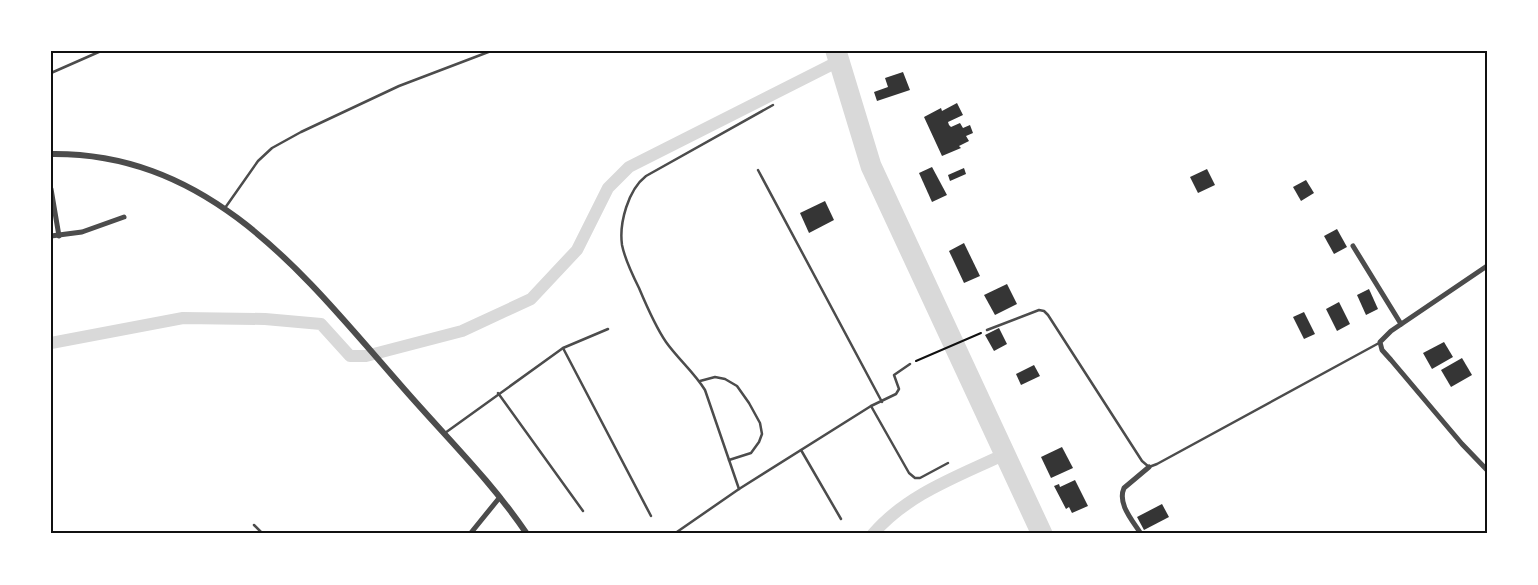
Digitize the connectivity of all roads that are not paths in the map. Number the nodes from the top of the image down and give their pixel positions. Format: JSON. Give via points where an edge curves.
{"nodes":[{"id":1,"x":101,"y":51,"type":"edge"},
{"id":2,"x":491,"y":51,"type":"edge"},
{"id":3,"x":51,"y":73,"type":"edge"},
{"id":4,"x":773,"y":104,"type":"dead end"},
{"id":5,"x":51,"y":154,"type":"edge"},
{"id":6,"x":758,"y":170,"type":"dead end"},
{"id":7,"x":51,"y":189,"type":"edge"},
{"id":8,"x":225,"y":208,"type":"junction"},
{"id":9,"x":124,"y":217,"type":"dead end"},
{"id":10,"x":51,"y":236,"type":"edge"},
{"id":11,"x":59,"y":236,"type":"junction"},
{"id":12,"x":1353,"y":246,"type":"dead end"},
{"id":13,"x":1487,"y":266,"type":"edge"},
{"id":14,"x":1401,"y":324,"type":"junction"},
{"id":15,"x":608,"y":328,"type":"dead end"},
{"id":16,"x":988,"y":330,"type":"road end"},
{"id":17,"x":1380,"y":342,"type":"junction"},
{"id":18,"x":563,"y":348,"type":"junction"},
{"id":19,"x":910,"y":364,"type":"road end"},
{"id":20,"x":700,"y":381,"type":"junction"},
{"id":21,"x":498,"y":393,"type":"junction"},
{"id":22,"x":882,"y":402,"type":"junction"},
{"id":23,"x":871,"y":406,"type":"junction"},
{"id":24,"x":444,"y":434,"type":"junction"},
{"id":25,"x":801,"y":450,"type":"junction"},
{"id":26,"x":729,"y":460,"type":"junction"},
{"id":27,"x":948,"y":463,"type":"dead end"},
{"id":28,"x":1149,"y":467,"type":"junction"},
{"id":29,"x":1487,"y":470,"type":"edge"},
{"id":30,"x":738,"y":489,"type":"junction"},
{"id":31,"x":500,"y":497,"type":"junction"},
{"id":32,"x":582,"y":511,"type":"dead end"},
{"id":33,"x":651,"y":516,"type":"dead end"},
{"id":34,"x":841,"y":519,"type":"dead end"},
{"id":35,"x":254,"y":525,"type":"dead end"},
{"id":36,"x":263,"y":534,"type":"edge"},
{"id":37,"x":470,"y":534,"type":"edge"},
{"id":38,"x":527,"y":534,"type":"edge"},
{"id":39,"x":674,"y":534,"type":"edge"},
{"id":40,"x":1141,"y":534,"type":"edge"}],
"edges":[{"from":1,"to":3,"type":"lane"},
{"from":2,"to":8,"type":"lane","via":[[399,86],[272,148],[258,161]]},
{"from":4,"to":20,"type":"lane","via":[[638,182],[621,228],[628,264],[655,323],[681,362]]},
{"from":5,"to":8,"type":"street","via":[[106,158],[141,167],[174,179]]},
{"from":6,"to":22,"type":"lane"},
{"from":7,"to":11,"type":"street"},
{"from":8,"to":24,"type":"street","via":[[303,275]]},
{"from":9,"to":11,"type":"street","via":[[82,232]]},
{"from":10,"to":11,"type":"street"},
{"from":12,"to":14,"type":"street"},
{"from":13,"to":14,"type":"street"},
{"from":14,"to":17,"type":"street"},
{"from":15,"to":18,"type":"lane"},
{"from":16,"to":28,"type":"lane","via":[[1039,310],[1048,314],[1142,461]]},
{"from":17,"to":28,"type":"lane"},
{"from":17,"to":29,"type":"street","via":[[1382,350],[1474,459]]},
{"from":18,"to":21,"type":"lane"},
{"from":18,"to":33,"type":"lane"},
{"from":19,"to":22,"type":"lane","via":[[894,375],[898,392]]},
{"from":20,"to":26,"type":"lane"},
{"from":20,"to":26,"type":"lane","via":[[715,377],[737,386],[760,423],[762,434],[751,453]]},
{"from":21,"to":24,"type":"lane"},
{"from":21,"to":32,"type":"lane"},
{"from":22,"to":23,"type":"lane"},
{"from":23,"to":25,"type":"lane"},
{"from":23,"to":27,"type":"lane","via":[[909,473],[915,478]]},
{"from":24,"to":31,"type":"street"},
{"from":25,"to":30,"type":"lane"},
{"from":25,"to":34,"type":"lane"},
{"from":26,"to":30,"type":"lane"},
{"from":28,"to":40,"type":"street","via":[[1122,493],[1124,506]]},
{"from":30,"to":39,"type":"lane"},
{"from":31,"to":37,"type":"street"},
{"from":31,"to":38,"type":"street"},
{"from":35,"to":36,"type":"lane"}]}
